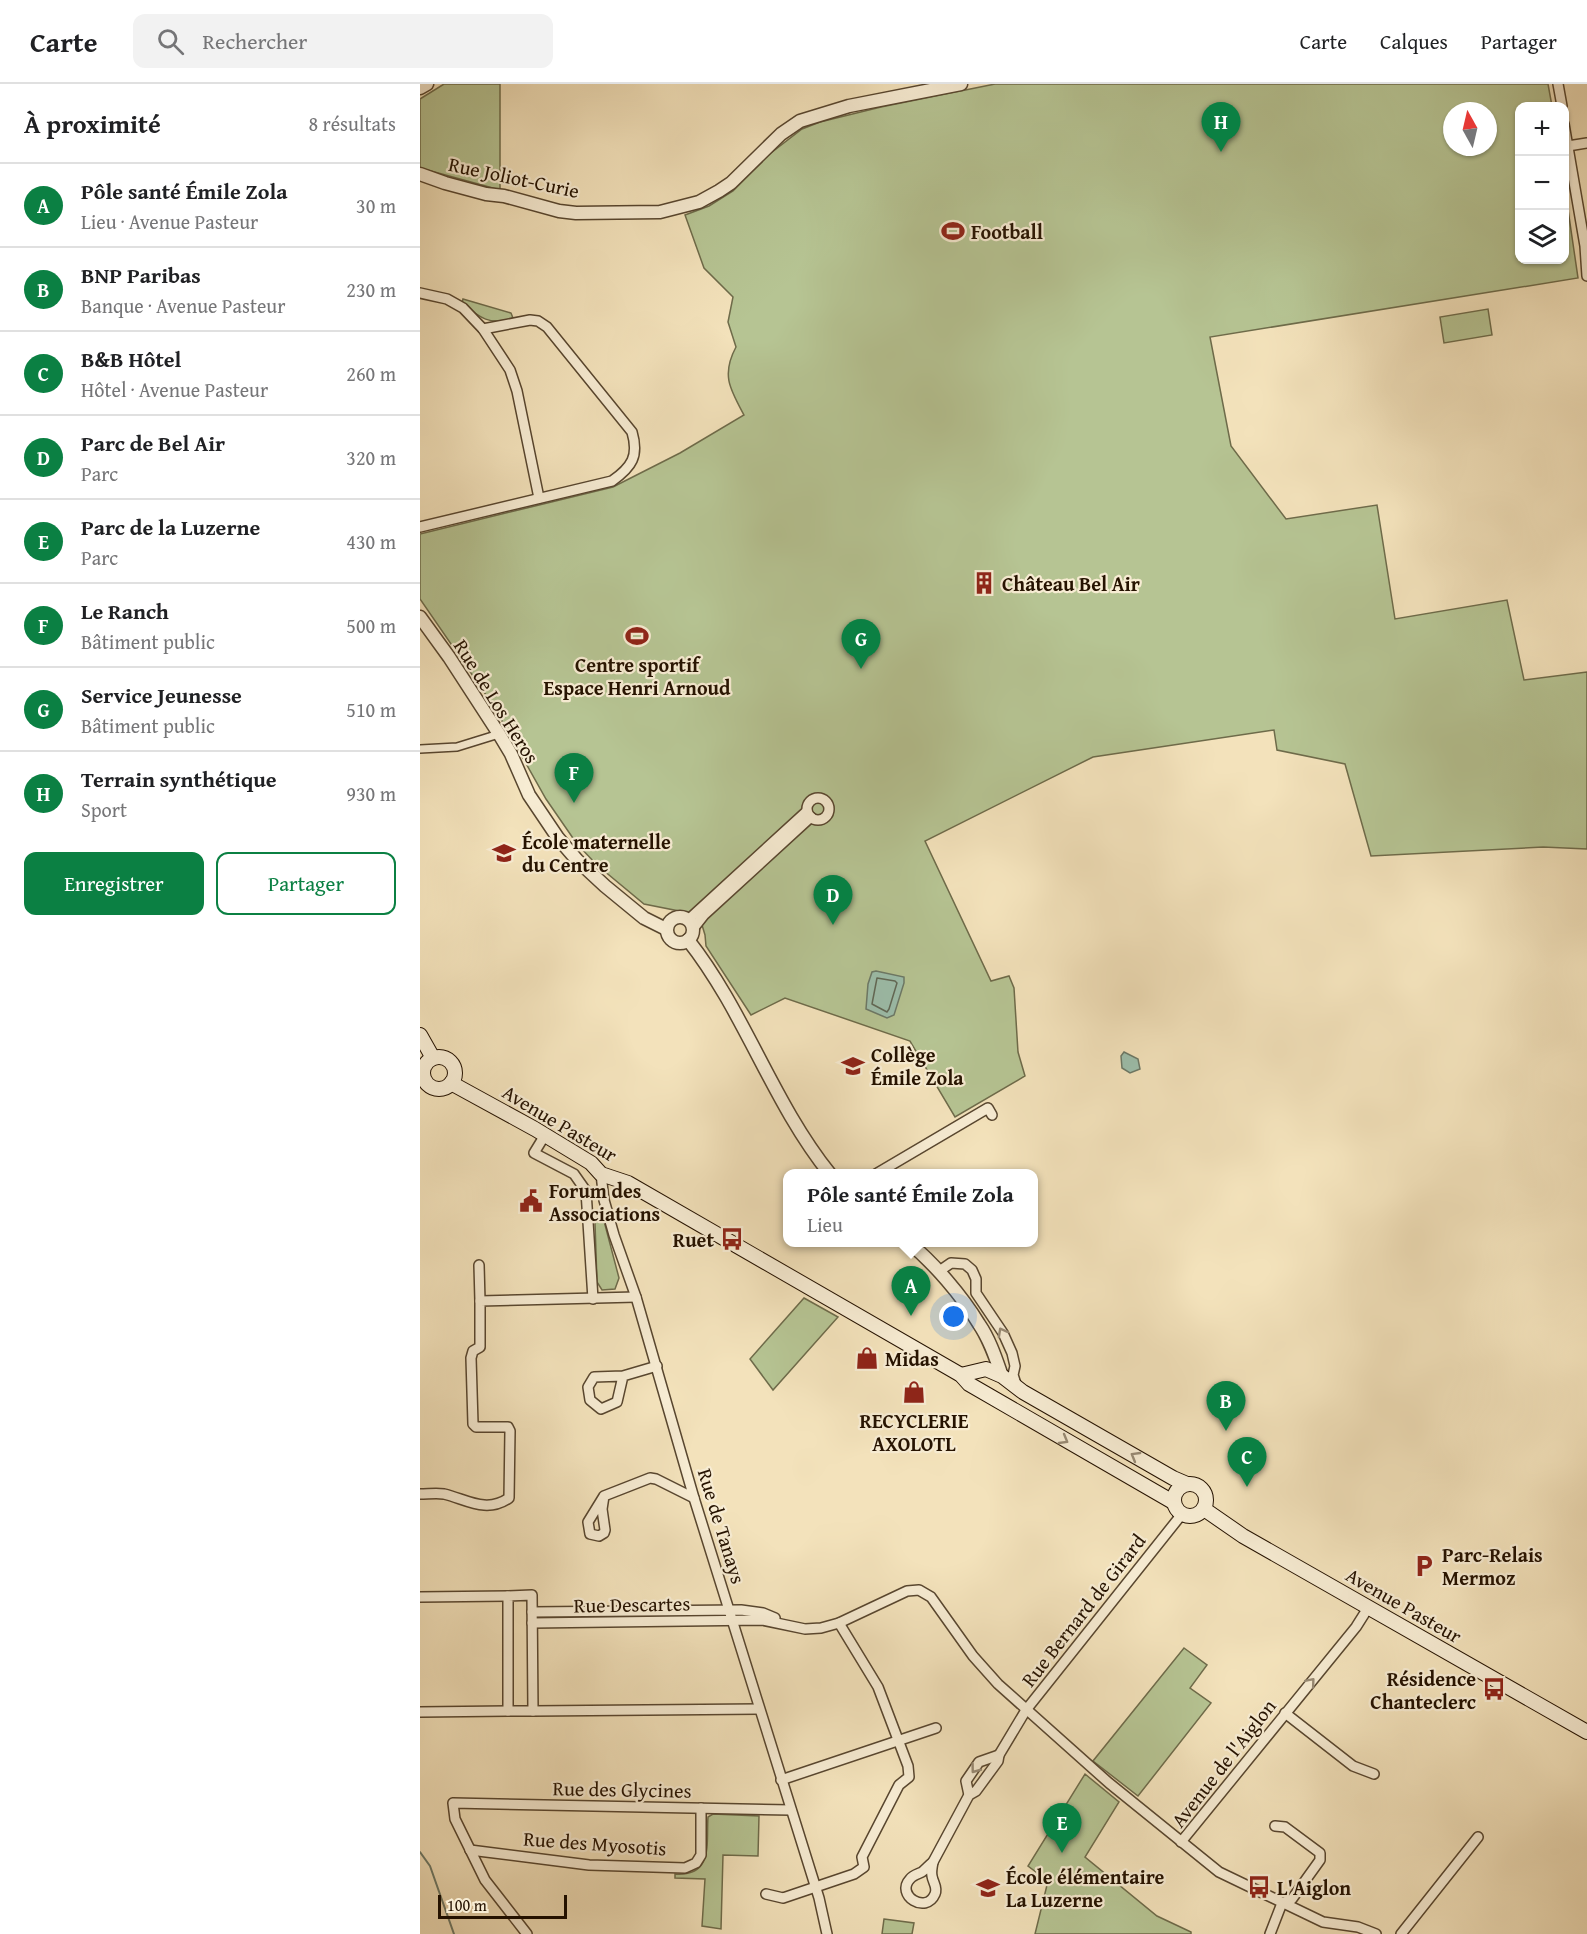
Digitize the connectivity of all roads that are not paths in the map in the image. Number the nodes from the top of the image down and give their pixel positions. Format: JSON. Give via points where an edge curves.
{"nodes":[{"id":1,"x":427,"y":84,"type":"edge"},
{"id":2,"x":961,"y":84,"type":"edge"},
{"id":3,"x":1558,"y":84,"type":"edge"},
{"id":4,"x":420,"y":88,"type":"edge"},
{"id":5,"x":1561,"y":102,"type":"edge"},
{"id":6,"x":1587,"y":143,"type":"edge"},
{"id":7,"x":1569,"y":146,"type":"edge"},
{"id":8,"x":1569,"y":152,"type":"edge"},
{"id":9,"x":420,"y":174,"type":"edge"},
{"id":10,"x":1587,"y":276,"type":"edge"},
{"id":11,"x":420,"y":293,"type":"edge"},
{"id":12,"x":483,"y":329,"type":"junction"},
{"id":13,"x":539,"y":498,"type":"junction"},
{"id":14,"x":420,"y":527,"type":"edge"},
{"id":15,"x":420,"y":617,"type":"edge"},
{"id":16,"x":499,"y":734,"type":"junction"},
{"id":17,"x":420,"y":749,"type":"edge"},
{"id":18,"x":809,"y":814,"type":"dead end"},
{"id":19,"x":666,"y":929,"type":"junction"},
{"id":20,"x":690,"y":930,"type":"junction"},
{"id":21,"x":420,"y":1035,"type":"edge"},
{"id":22,"x":433,"y":1058,"type":"junction"},
{"id":23,"x":422,"y":1079,"type":"edge"},
{"id":24,"x":451,"y":1083,"type":"junction"},
{"id":25,"x":992,"y":1115,"type":"dead end"},
{"id":26,"x":545,"y":1135,"type":"junction"},
{"id":27,"x":827,"y":1169,"type":"edge"},
{"id":28,"x":883,"y":1169,"type":"edge"},
{"id":29,"x":601,"y":1174,"type":"junction"},
{"id":30,"x":913,"y":1247,"type":"edge"},
{"id":31,"x":479,"y":1265,"type":"dead end"},
{"id":32,"x":938,"y":1272,"type":"junction"},
{"id":33,"x":636,"y":1297,"type":"junction"},
{"id":34,"x":593,"y":1299,"type":"junction"},
{"id":35,"x":480,"y":1302,"type":"junction"},
{"id":36,"x":991,"y":1347,"type":"junction"},
{"id":37,"x":657,"y":1366,"type":"junction"},
{"id":38,"x":980,"y":1370,"type":"junction"},
{"id":39,"x":961,"y":1375,"type":"junction"},
{"id":40,"x":623,"y":1376,"type":"dead end"},
{"id":41,"x":1002,"y":1376,"type":"junction"},
{"id":42,"x":1017,"y":1387,"type":"junction"},
{"id":43,"x":996,"y":1400,"type":"junction"},
{"id":44,"x":1187,"y":1484,"type":"junction"},
{"id":45,"x":420,"y":1494,"type":"edge"},
{"id":46,"x":604,"y":1496,"type":"dead end"},
{"id":47,"x":694,"y":1498,"type":"junction"},
{"id":48,"x":1173,"y":1503,"type":"junction"},
{"id":49,"x":1204,"y":1509,"type":"junction"},
{"id":50,"x":1182,"y":1514,"type":"junction"},
{"id":51,"x":508,"y":1596,"type":"junction"},
{"id":52,"x":420,"y":1597,"type":"edge"},
{"id":53,"x":1368,"y":1608,"type":"junction"},
{"id":54,"x":729,"y":1610,"type":"junction"},
{"id":55,"x":532,"y":1612,"type":"junction"},
{"id":56,"x":732,"y":1621,"type":"junction"},
{"id":57,"x":532,"y":1623,"type":"junction"},
{"id":58,"x":838,"y":1623,"type":"junction"},
{"id":59,"x":792,"y":1625,"type":"junction"},
{"id":60,"x":759,"y":1709,"type":"junction"},
{"id":61,"x":1026,"y":1710,"type":"junction"},
{"id":62,"x":508,"y":1711,"type":"junction"},
{"id":63,"x":533,"y":1711,"type":"junction"},
{"id":64,"x":420,"y":1712,"type":"edge"},
{"id":65,"x":1285,"y":1713,"type":"junction"},
{"id":66,"x":936,"y":1728,"type":"dead end"},
{"id":67,"x":1587,"y":1732,"type":"edge"},
{"id":68,"x":899,"y":1741,"type":"junction"},
{"id":69,"x":999,"y":1755,"type":"junction"},
{"id":70,"x":1374,"y":1774,"type":"dead end"},
{"id":71,"x":781,"y":1780,"type":"junction"},
{"id":72,"x":969,"y":1795,"type":"junction"},
{"id":73,"x":701,"y":1808,"type":"junction"},
{"id":74,"x":791,"y":1810,"type":"junction"},
{"id":75,"x":1275,"y":1826,"type":"dead end"},
{"id":76,"x":1478,"y":1837,"type":"dead end"},
{"id":77,"x":1181,"y":1842,"type":"junction"},
{"id":78,"x":470,"y":1850,"type":"junction"},
{"id":79,"x":933,"y":1862,"type":"junction"},
{"id":80,"x":815,"y":1887,"type":"junction"},
{"id":81,"x":766,"y":1894,"type":"dead end"},
{"id":82,"x":1282,"y":1903,"type":"junction"},
{"id":83,"x":527,"y":1934,"type":"edge"},
{"id":84,"x":827,"y":1934,"type":"edge"},
{"id":85,"x":1270,"y":1934,"type":"edge"},
{"id":86,"x":1376,"y":1934,"type":"edge"},
{"id":87,"x":1401,"y":1934,"type":"edge"}],
"edges":[{"from":1,"to":4,"type":"street"},
{"from":2,"to":9,"type":"street","name":"Rue Joliot-Curie","via":[[849,106],[800,121],[730,183],[699,202],[660,212],[559,211]]},
{"from":3,"to":5,"type":"street"},
{"from":6,"to":7,"type":"street"},
{"from":8,"to":10,"type":"street"},
{"from":11,"to":12,"type":"street","via":[[447,299],[463,308]]},
{"from":12,"to":13,"type":"street","via":[[510,370],[517,391]]},
{"from":12,"to":13,"type":"street","via":[[530,320],[547,327],[632,432],[636,445],[627,471],[612,481]]},
{"from":13,"to":14,"type":"street"},
{"from":15,"to":16,"type":"street","name":"Rue de Los Heros"},
{"from":16,"to":17,"type":"street","via":[[457,747]]},
{"from":16,"to":19,"type":"street","name":"Rue de Los Heros","via":[[529,795],[577,860],[644,918]]},
{"from":18,"to":20,"type":"street"},
{"from":19,"to":20,"type":"street","via":[[676,918]]},
{"from":19,"to":20,"type":"street","name":"Rue de Los Heros","via":[[668,938],[676,943]]},
{"from":20,"to":27,"type":"street","via":[[794,1124]]},
{"from":21,"to":22,"type":"main road"},
{"from":22,"to":23,"type":"main road","via":[[426,1064]]},
{"from":22,"to":24,"type":"main road","via":[[444,1057],[452,1064],[455,1074]]},
{"from":23,"to":24,"type":"main road","via":[[436,1088]]},
{"from":24,"to":26,"type":"main road","name":"Avenue Pasteur"},
{"from":25,"to":28,"type":"street","via":[[988,1108]]},
{"from":26,"to":29,"type":"main road","name":"Avenue Pasteur","via":[[591,1163]]},
{"from":26,"to":34,"type":"street","via":[[534,1153],[574,1174],[586,1191]]},
{"from":29,"to":33,"type":"street","name":"Rue de Tanays","via":[[604,1200]]},
{"from":29,"to":39,"type":"main road","name":"Avenue Pasteur","via":[[628,1183]]},
{"from":30,"to":32,"type":"street"},
{"from":31,"to":35,"type":"street"},
{"from":32,"to":36,"type":"street","via":[[980,1325]]},
{"from":42,"to":32,"type":"street","one_way":true,"via":[[1012,1353],[976,1293],[972,1270],[965,1264],[951,1263]]},
{"from":33,"to":34,"type":"street"},
{"from":33,"to":37,"type":"street","name":"Rue de Tanays"},
{"from":34,"to":35,"type":"street"},
{"from":35,"to":45,"type":"street","via":[[480,1347],[471,1358],[473,1424],[508,1427],[510,1431],[509,1498],[498,1504],[473,1505],[443,1494]]},
{"from":36,"to":38,"type":"street","via":[[991,1356]]},
{"from":36,"to":41,"type":"street"},
{"from":37,"to":40,"type":"street"},
{"from":37,"to":47,"type":"street","name":"Rue de Tanays"},
{"from":38,"to":39,"type":"main road"},
{"from":38,"to":41,"type":"main road"},
{"from":39,"to":43,"type":"main road","name":"Avenue Pasteur"},
{"from":41,"to":42,"type":"main road"},
{"from":42,"to":43,"type":"street","via":[[1018,1394],[1012,1401]]},
{"from":44,"to":42,"type":"main road","one_way":true},
{"from":43,"to":48,"type":"main road","name":"Avenue Pasteur","one_way":true},
{"from":44,"to":48,"type":"main road","via":[[1177,1490]]},
{"from":44,"to":49,"type":"main road","via":[[1197,1485],[1204,1492]]},
{"from":46,"to":47,"type":"street","via":[[650,1478]]},
{"from":47,"to":54,"type":"street","name":"Rue de Tanays"},
{"from":48,"to":50,"type":"main road","name":"Avenue Pasteur"},
{"from":49,"to":50,"type":"main road","via":[[1195,1516]]},
{"from":49,"to":53,"type":"main road","name":"Avenue Pasteur"},
{"from":50,"to":61,"type":"street","name":"Rue Bernard de Girard"},
{"from":51,"to":52,"type":"street"},
{"from":51,"to":55,"type":"street","via":[[532,1595]]},
{"from":51,"to":62,"type":"street"},
{"from":65,"to":53,"type":"street","name":"Avenue de l'Aiglon","one_way":true},
{"from":53,"to":67,"type":"main road","name":"Avenue Pasteur"},
{"from":54,"to":55,"type":"street","name":"Rue Descartes"},
{"from":54,"to":56,"type":"street","name":"Rue de Tanays"},
{"from":54,"to":59,"type":"street","name":"Rue Descartes","via":[[753,1611]]},
{"from":55,"to":57,"type":"street"},
{"from":56,"to":57,"type":"street","name":"Rue Descartes"},
{"from":56,"to":59,"type":"street","name":"Rue Descartes"},
{"from":56,"to":60,"type":"street","name":"Rue de Tanays"},
{"from":57,"to":63,"type":"street"},
{"from":58,"to":59,"type":"street","via":[[805,1629]]},
{"from":58,"to":61,"type":"street","via":[[907,1591],[919,1590],[931,1597],[973,1656]]},
{"from":58,"to":68,"type":"street","via":[[878,1687]]},
{"from":60,"to":63,"type":"street"},
{"from":60,"to":71,"type":"street","name":"Rue de Tanays"},
{"from":61,"to":69,"type":"street"},
{"from":61,"to":77,"type":"street","name":"Rue Bernard de Girard"},
{"from":62,"to":63,"type":"street"},
{"from":62,"to":64,"type":"street"},
{"from":65,"to":70,"type":"street","via":[[1353,1766]]},
{"from":65,"to":77,"type":"street","name":"Avenue de l'Aiglon"},
{"from":66,"to":68,"type":"street"},
{"from":68,"to":71,"type":"street"},
{"from":68,"to":80,"type":"street","via":[[909,1777],[899,1785],[862,1857],[864,1867]]},
{"from":69,"to":72,"type":"street","via":[[976,1791]]},
{"from":69,"to":72,"type":"street","one_way":true,"via":[[979,1762],[966,1781]]},
{"from":71,"to":74,"type":"street","name":"Rue de Tanays"},
{"from":72,"to":79,"type":"street"},
{"from":73,"to":74,"type":"street","name":"Rue des Glycines"},
{"from":73,"to":78,"type":"street","name":"Rue des Myosotis","via":[[700,1855],[696,1863],[685,1868],[589,1865]]},
{"from":73,"to":78,"type":"street","name":"Rue des Glycines","via":[[453,1803],[455,1819]]},
{"from":74,"to":80,"type":"street","name":"Rue de Tanays"},
{"from":75,"to":82,"type":"street","via":[[1285,1827],[1320,1852],[1320,1860],[1292,1899]]},
{"from":76,"to":87,"type":"street"},
{"from":77,"to":82,"type":"street","name":"Avenue de l'Aiglon","via":[[1230,1878]]},
{"from":78,"to":83,"type":"street","via":[[485,1880]]},
{"from":79,"to":79,"type":"street","via":[[908,1880],[906,1890],[914,1902],[924,1903],[935,1894]]},
{"from":80,"to":81,"type":"street","via":[[783,1898]]},
{"from":80,"to":84,"type":"street","name":"Rue de Tanays"},
{"from":82,"to":85,"type":"street"},
{"from":82,"to":86,"type":"street","name":"Avenue de l'Aiglon","via":[[1323,1922]]}]}
